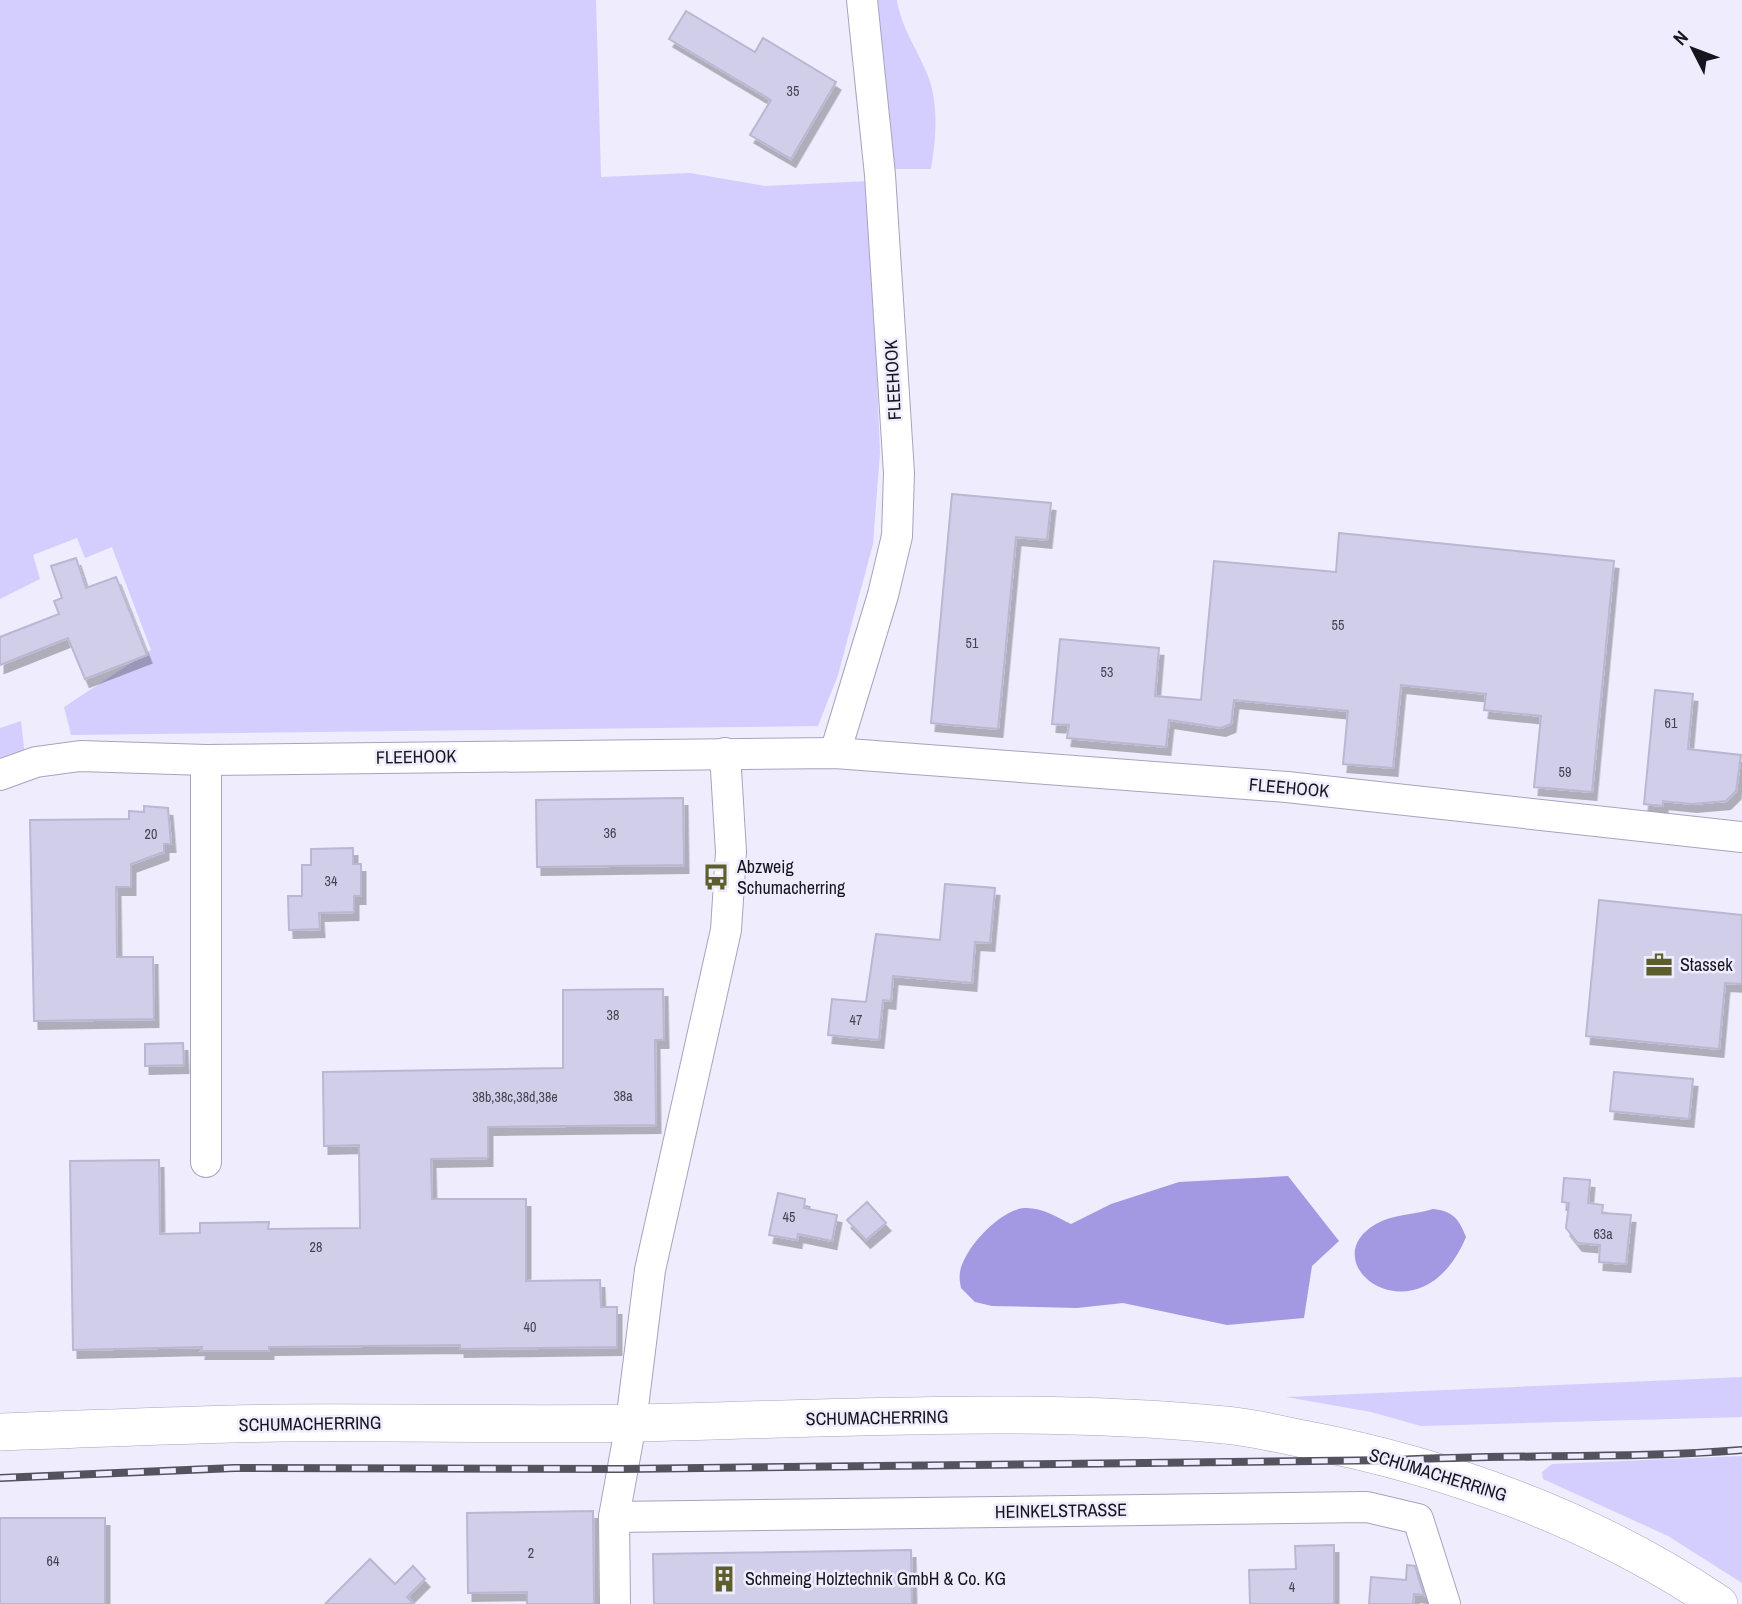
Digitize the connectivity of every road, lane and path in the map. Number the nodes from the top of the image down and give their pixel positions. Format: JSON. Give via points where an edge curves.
{"nodes":[{"id":1,"x":862,"y":0,"type":"edge"},
{"id":2,"x":725,"y":753,"type":"junction"},
{"id":3,"x":835,"y":753,"type":"junction"},
{"id":4,"x":206,"y":760,"type":"junction"},
{"id":5,"x":0,"y":775,"type":"edge"},
{"id":6,"x":1742,"y":837,"type":"edge"},
{"id":7,"x":206,"y":1161,"type":"dead end"},
{"id":8,"x":631,"y":1423,"type":"junction"},
{"id":9,"x":0,"y":1432,"type":"edge"},
{"id":10,"x":614,"y":1517,"type":"junction"},
{"id":11,"x":615,"y":1604,"type":"edge"},
{"id":12,"x":1445,"y":1604,"type":"edge"},
{"id":13,"x":1718,"y":1604,"type":"edge"}],
"edges":[{"from":1,"to":3,"type":"street","name":"FLEEHOOK","via":[[880,175],[898,473],[897,536]]},
{"from":2,"to":3,"type":"street","name":"FLEEHOOK"},
{"from":2,"to":4,"type":"street","name":"FLEEHOOK"},
{"from":2,"to":8,"type":"street","via":[[731,852],[726,930],[650,1270]]},
{"from":3,"to":6,"type":"street","name":"FLEEHOOK","via":[[1287,787]]},
{"from":4,"to":5,"type":"street","name":"FLEEHOOK","via":[[80,756],[36,762]]},
{"from":4,"to":7,"type":"street"},
{"from":8,"to":9,"type":"main road","name":"SCHUMACHERRING","via":[[280,1423]]},
{"from":8,"to":10,"type":"street"},
{"from":8,"to":13,"type":"main road","name":"SCHUMACHERRING","via":[[892,1416],[1228,1425],[1398,1460],[1479,1486],[1586,1530]]},
{"from":10,"to":11,"type":"street"},
{"from":10,"to":12,"type":"street","name":"HEINKELSTRASSE","via":[[1367,1507],[1418,1519]]}]}
